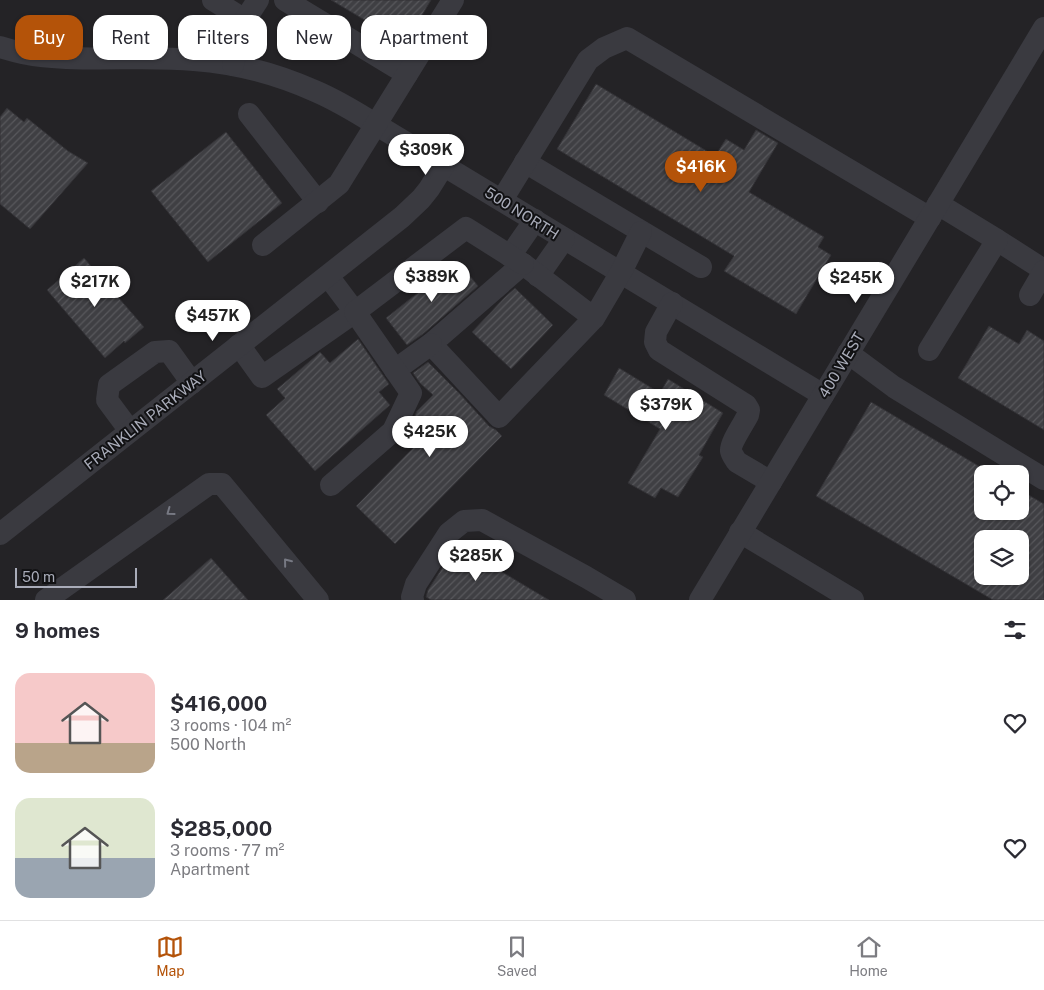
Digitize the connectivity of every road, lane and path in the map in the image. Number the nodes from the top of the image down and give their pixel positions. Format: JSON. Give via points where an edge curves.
{"nodes":[{"id":1,"x":212,"y":0,"type":"edge"},
{"id":2,"x":258,"y":0,"type":"edge"},
{"id":3,"x":285,"y":0,"type":"edge"},
{"id":4,"x":453,"y":0,"type":"edge"},
{"id":5,"x":238,"y":15,"type":"edge"},
{"id":6,"x":249,"y":15,"type":"edge"},
{"id":7,"x":1044,"y":28,"type":"edge"},
{"id":8,"x":0,"y":47,"type":"edge"},
{"id":9,"x":235,"y":60,"type":"edge"},
{"id":10,"x":234,"y":65,"type":"junction"},
{"id":11,"x":407,"y":74,"type":"junction"},
{"id":12,"x":249,"y":114,"type":"dead end"},
{"id":13,"x":375,"y":124,"type":"junction"},
{"id":14,"x":525,"y":162,"type":"junction"},
{"id":15,"x":444,"y":165,"type":"junction"},
{"id":16,"x":502,"y":200,"type":"junction"},
{"id":17,"x":318,"y":202,"type":"junction"},
{"id":18,"x":934,"y":211,"type":"junction"},
{"id":19,"x":534,"y":220,"type":"junction"},
{"id":20,"x":641,"y":232,"type":"junction"},
{"id":21,"x":564,"y":238,"type":"junction"},
{"id":22,"x":997,"y":240,"type":"junction"},
{"id":23,"x":263,"y":245,"type":"dead end"},
{"id":24,"x":524,"y":265,"type":"junction"},
{"id":25,"x":701,"y":267,"type":"dead end"},
{"id":26,"x":1044,"y":270,"type":"edge"},
{"id":27,"x":621,"y":272,"type":"junction"},
{"id":28,"x":328,"y":276,"type":"junction"},
{"id":29,"x":1030,"y":295,"type":"dead end"},
{"id":30,"x":672,"y":303,"type":"junction"},
{"id":31,"x":354,"y":312,"type":"junction"},
{"id":32,"x":594,"y":318,"type":"junction"},
{"id":33,"x":431,"y":344,"type":"junction"},
{"id":34,"x":239,"y":346,"type":"junction"},
{"id":35,"x":929,"y":350,"type":"dead end"},
{"id":36,"x":848,"y":353,"type":"junction"},
{"id":37,"x":395,"y":370,"type":"junction"},
{"id":38,"x":192,"y":383,"type":"junction"},
{"id":39,"x":824,"y":395,"type":"junction"},
{"id":40,"x":130,"y":431,"type":"junction"},
{"id":41,"x":1044,"y":480,"type":"edge"},
{"id":42,"x":771,"y":482,"type":"junction"},
{"id":43,"x":331,"y":485,"type":"dead end"},
{"id":44,"x":740,"y":532,"type":"junction"},
{"id":45,"x":0,"y":534,"type":"edge"},
{"id":46,"x":58,"y":597,"type":"edge"},
{"id":47,"x":318,"y":600,"type":"edge"},
{"id":48,"x":413,"y":600,"type":"edge"},
{"id":49,"x":625,"y":600,"type":"edge"},
{"id":50,"x":700,"y":600,"type":"edge"},
{"id":51,"x":853,"y":600,"type":"edge"}],
"edges":[{"from":1,"to":5,"type":"street"},
{"from":2,"to":6,"type":"street"},
{"from":3,"to":11,"type":"street"},
{"from":4,"to":11,"type":"street"},
{"from":7,"to":18,"type":"street","name":"400 WEST"},
{"from":8,"to":10,"type":"street","name":"500 NORTH","via":[[49,57],[193,60]]},
{"from":9,"to":10,"type":"street"},
{"from":10,"to":13,"type":"street","name":"500 NORTH","via":[[262,71],[316,91]]},
{"from":11,"to":13,"type":"street"},
{"from":12,"to":17,"type":"street"},
{"from":13,"to":15,"type":"street","name":"500 NORTH"},
{"from":13,"to":17,"type":"street","via":[[339,184]]},
{"from":14,"to":16,"type":"street"},
{"from":14,"to":18,"type":"street","via":[[588,60],[604,48],[627,38]]},
{"from":14,"to":20,"type":"street"},
{"from":15,"to":16,"type":"street","name":"500 NORTH"},
{"from":15,"to":28,"type":"street","name":"FRANKLIN PARKWAY","via":[[429,189],[402,217]]},
{"from":16,"to":19,"type":"street","name":"500 NORTH"},
{"from":17,"to":23,"type":"street"},
{"from":18,"to":22,"type":"street"},
{"from":18,"to":36,"type":"street","name":"400 WEST"},
{"from":19,"to":21,"type":"street","name":"500 NORTH"},
{"from":19,"to":24,"type":"street"},
{"from":20,"to":25,"type":"street"},
{"from":20,"to":27,"type":"street"},
{"from":21,"to":24,"type":"street"},
{"from":21,"to":27,"type":"street","name":"500 NORTH"},
{"from":22,"to":26,"type":"street"},
{"from":22,"to":35,"type":"street"},
{"from":24,"to":31,"type":"street","via":[[466,228]]},
{"from":24,"to":32,"type":"street"},
{"from":24,"to":33,"type":"street"},
{"from":26,"to":29,"type":"street"},
{"from":27,"to":30,"type":"street","name":"500 NORTH"},
{"from":27,"to":32,"type":"street"},
{"from":28,"to":31,"type":"street"},
{"from":28,"to":34,"type":"street","name":"FRANKLIN PARKWAY"},
{"from":30,"to":39,"type":"street","name":"500 NORTH"},
{"from":30,"to":42,"type":"street","via":[[656,332],[655,342],[659,350],[746,405],[748,415],[731,450],[737,462]]},
{"from":31,"to":34,"type":"street","via":[[262,377]]},
{"from":31,"to":37,"type":"street"},
{"from":32,"to":33,"type":"street","via":[[499,417]]},
{"from":33,"to":37,"type":"street"},
{"from":34,"to":38,"type":"street","name":"FRANKLIN PARKWAY"},
{"from":36,"to":39,"type":"street","name":"400 WEST"},
{"from":36,"to":41,"type":"street","via":[[894,387]]},
{"from":37,"to":43,"type":"street","via":[[411,393],[393,430]]},
{"from":38,"to":40,"type":"street","name":"FRANKLIN PARKWAY"},
{"from":38,"to":40,"type":"street","via":[[169,351],[155,352],[109,385],[107,400]]},
{"from":39,"to":42,"type":"street","name":"400 WEST"},
{"from":40,"to":45,"type":"street","name":"FRANKLIN PARKWAY"},
{"from":42,"to":44,"type":"street","name":"400 WEST"},
{"from":44,"to":50,"type":"street","name":"400 WEST"},
{"from":44,"to":51,"type":"street"},
{"from":47,"to":46,"type":"street","one_way":true,"via":[[222,484],[209,484]]},
{"from":48,"to":49,"type":"street","via":[[416,584],[449,533],[464,521],[482,520]]}]}
